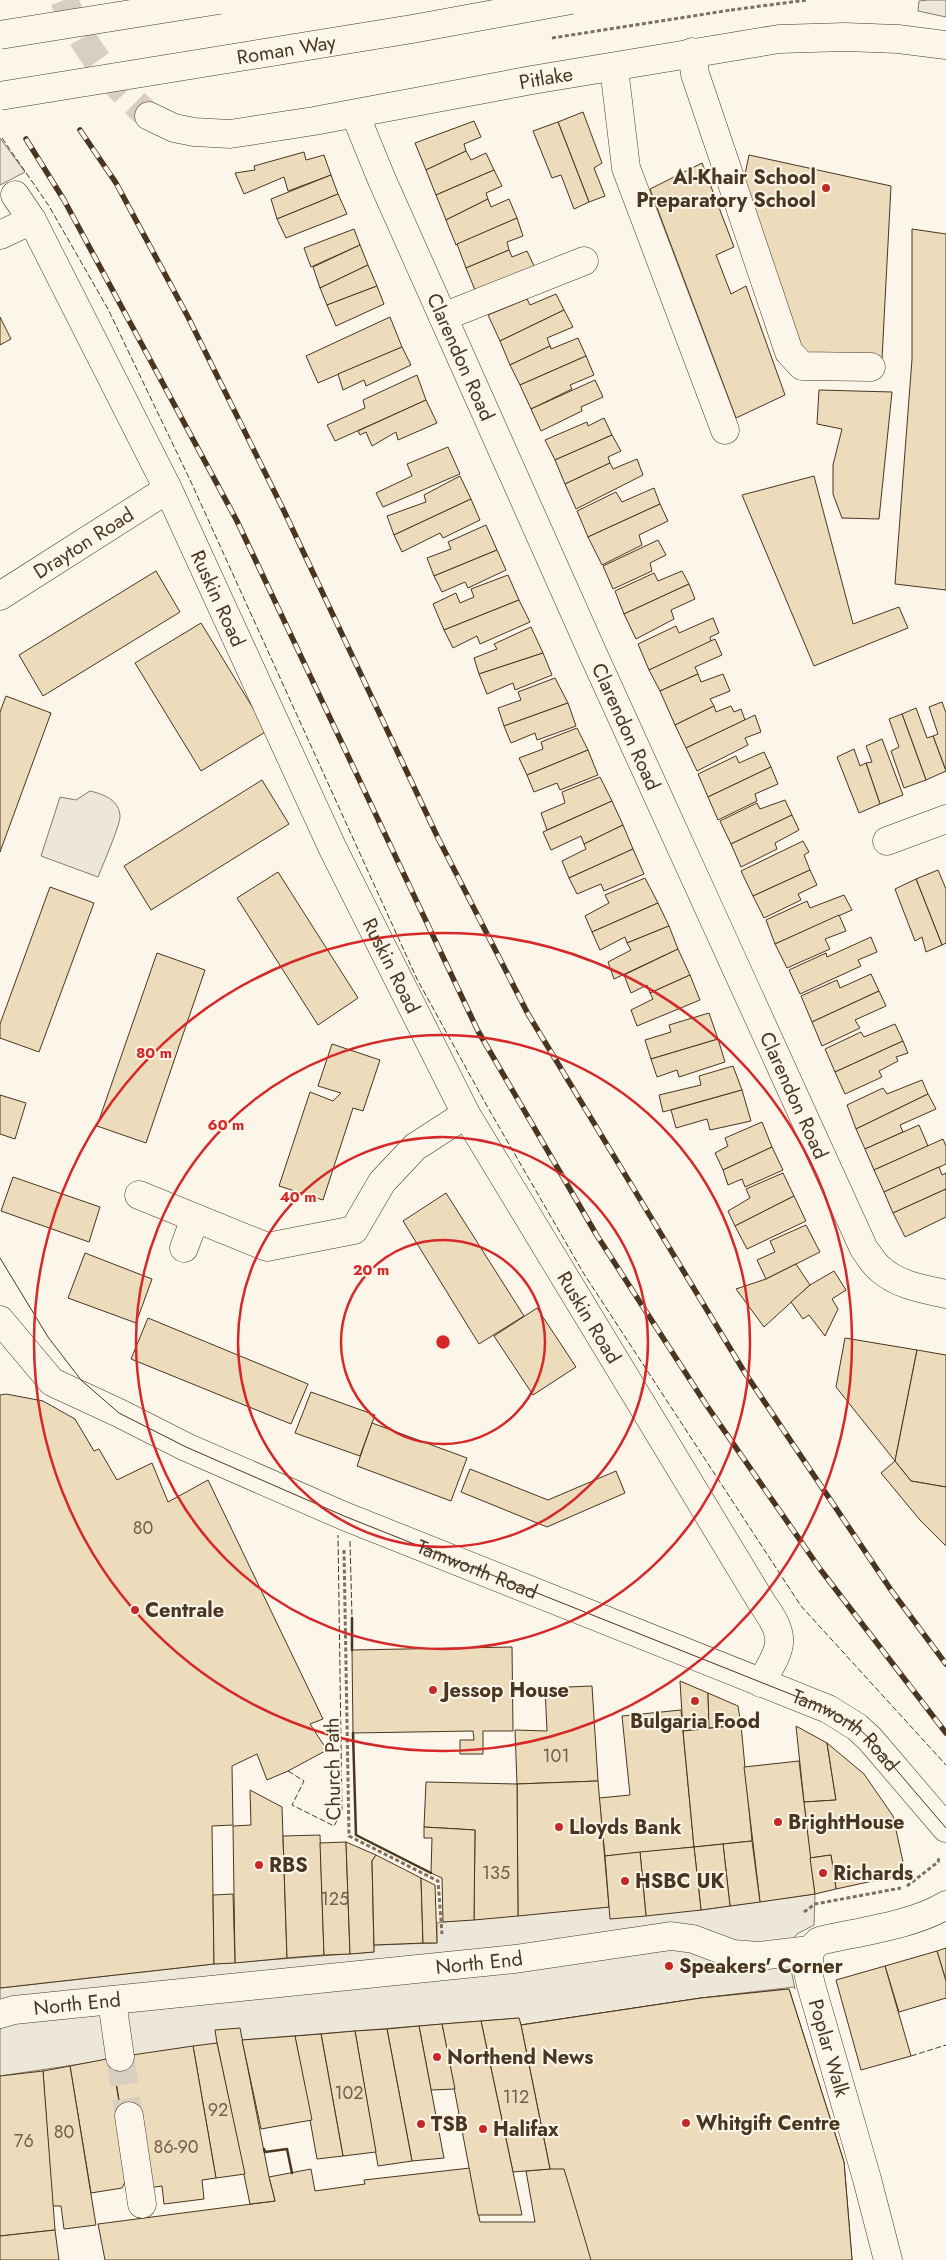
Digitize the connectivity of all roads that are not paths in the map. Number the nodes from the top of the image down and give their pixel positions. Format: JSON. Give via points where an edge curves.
{"nodes":[{"id":1,"x":219,"y":0,"type":"edge"},
{"id":2,"x":571,"y":0,"type":"edge"},
{"id":3,"x":0,"y":35,"type":"edge"},
{"id":4,"x":946,"y":45,"type":"edge"},
{"id":5,"x":692,"y":52,"type":"junction"},
{"id":6,"x":614,"y":68,"type":"junction"},
{"id":7,"x":0,"y":96,"type":"edge"},
{"id":8,"x":355,"y":114,"type":"junction"},
{"id":9,"x":149,"y":116,"type":"tunnel mouth"},
{"id":10,"x":15,"y":195,"type":"dead end"},
{"id":11,"x":32,"y":220,"type":"junction"},
{"id":12,"x":0,"y":235,"type":"edge"},
{"id":13,"x":584,"y":261,"type":"dead end"},
{"id":14,"x":443,"y":316,"type":"junction"},
{"id":15,"x":871,"y":367,"type":"dead end"},
{"id":16,"x":725,"y":430,"type":"dead end"},
{"id":17,"x":168,"y":489,"type":"junction"},
{"id":18,"x":0,"y":596,"type":"edge"},
{"id":19,"x":946,"y":818,"type":"edge"},
{"id":20,"x":887,"y":841,"type":"dead end"},
{"id":21,"x":466,"y":1114,"type":"junction"},
{"id":22,"x":140,"y":1195,"type":"dead end"},
{"id":23,"x":196,"y":1218,"type":"junction"},
{"id":24,"x":184,"y":1248,"type":"dead end"},
{"id":25,"x":946,"y":1294,"type":"edge"},
{"id":26,"x":0,"y":1320,"type":"edge"},
{"id":27,"x":761,"y":1683,"type":"junction"},
{"id":28,"x":945,"y":1827,"type":"edge"},
{"id":29,"x":946,"y":1905,"type":"edge"},
{"id":30,"x":810,"y":1950,"type":"junction"},
{"id":31,"x":112,"y":2001,"type":"junction"},
{"id":32,"x":0,"y":2014,"type":"edge"},
{"id":33,"x":120,"y":2057,"type":"tunnel mouth"},
{"id":34,"x":129,"y":2116,"type":"tunnel mouth"},
{"id":35,"x":142,"y":2204,"type":"dead end"},
{"id":36,"x":888,"y":2260,"type":"edge"}],
"edges":[{"from":1,"to":3,"type":"street","bridge":true},
{"from":2,"to":7,"type":"street","name":"Roman Way","bridge":true},
{"from":4,"to":5,"type":"street","name":"Pitlake","via":[[898,39],[812,37]]},
{"from":5,"to":6,"type":"street","name":"Pitlake"},
{"from":5,"to":15,"type":"street","via":[[695,74],[789,352],[802,366]]},
{"from":6,"to":8,"type":"street","name":"Pitlake","via":[[532,80]]},
{"from":6,"to":16,"type":"street","via":[[626,168]]},
{"from":8,"to":9,"type":"street","name":"Pitlake","via":[[215,134],[174,128]]},
{"from":8,"to":14,"type":"street","name":"Clarendon Road"},
{"from":10,"to":11,"type":"street","name":"Ruskin Road"},
{"from":11,"to":12,"type":"street"},
{"from":11,"to":17,"type":"street","name":"Ruskin Road"},
{"from":13,"to":14,"type":"street"},
{"from":14,"to":25,"type":"street","name":"Clarendon Road","via":[[864,1249],[890,1276],[911,1286]]},
{"from":17,"to":18,"type":"street","name":"Drayton Road"},
{"from":17,"to":21,"type":"street","name":"Ruskin Road","via":[[332,849]]},
{"from":19,"to":20,"type":"street"},
{"from":21,"to":23,"type":"street","via":[[415,1147],[382,1182],[354,1230],[267,1247]]},
{"from":21,"to":27,"type":"street","name":"Ruskin Road","via":[[775,1622],[780,1648]]},
{"from":22,"to":23,"type":"street"},
{"from":23,"to":24,"type":"street"},
{"from":26,"to":27,"type":"street","name":"Tamworth Road","via":[[52,1382],[210,1459]]},
{"from":27,"to":28,"type":"street","name":"Tamworth Road","via":[[814,1702],[857,1727]]},
{"from":29,"to":30,"type":"street","name":"North End","via":[[934,1913],[906,1921],[819,1941]]},
{"from":30,"to":31,"type":"street","name":"North End","via":[[759,1956],[733,1954],[693,1939],[671,1936],[515,1959]]},
{"from":30,"to":36,"type":"street","name":"Poplar Walk","via":[[808,1972],[811,1984]]},
{"from":31,"to":32,"type":"street","name":"North End"},
{"from":31,"to":33,"type":"street"},
{"from":34,"to":35,"type":"street"}]}
